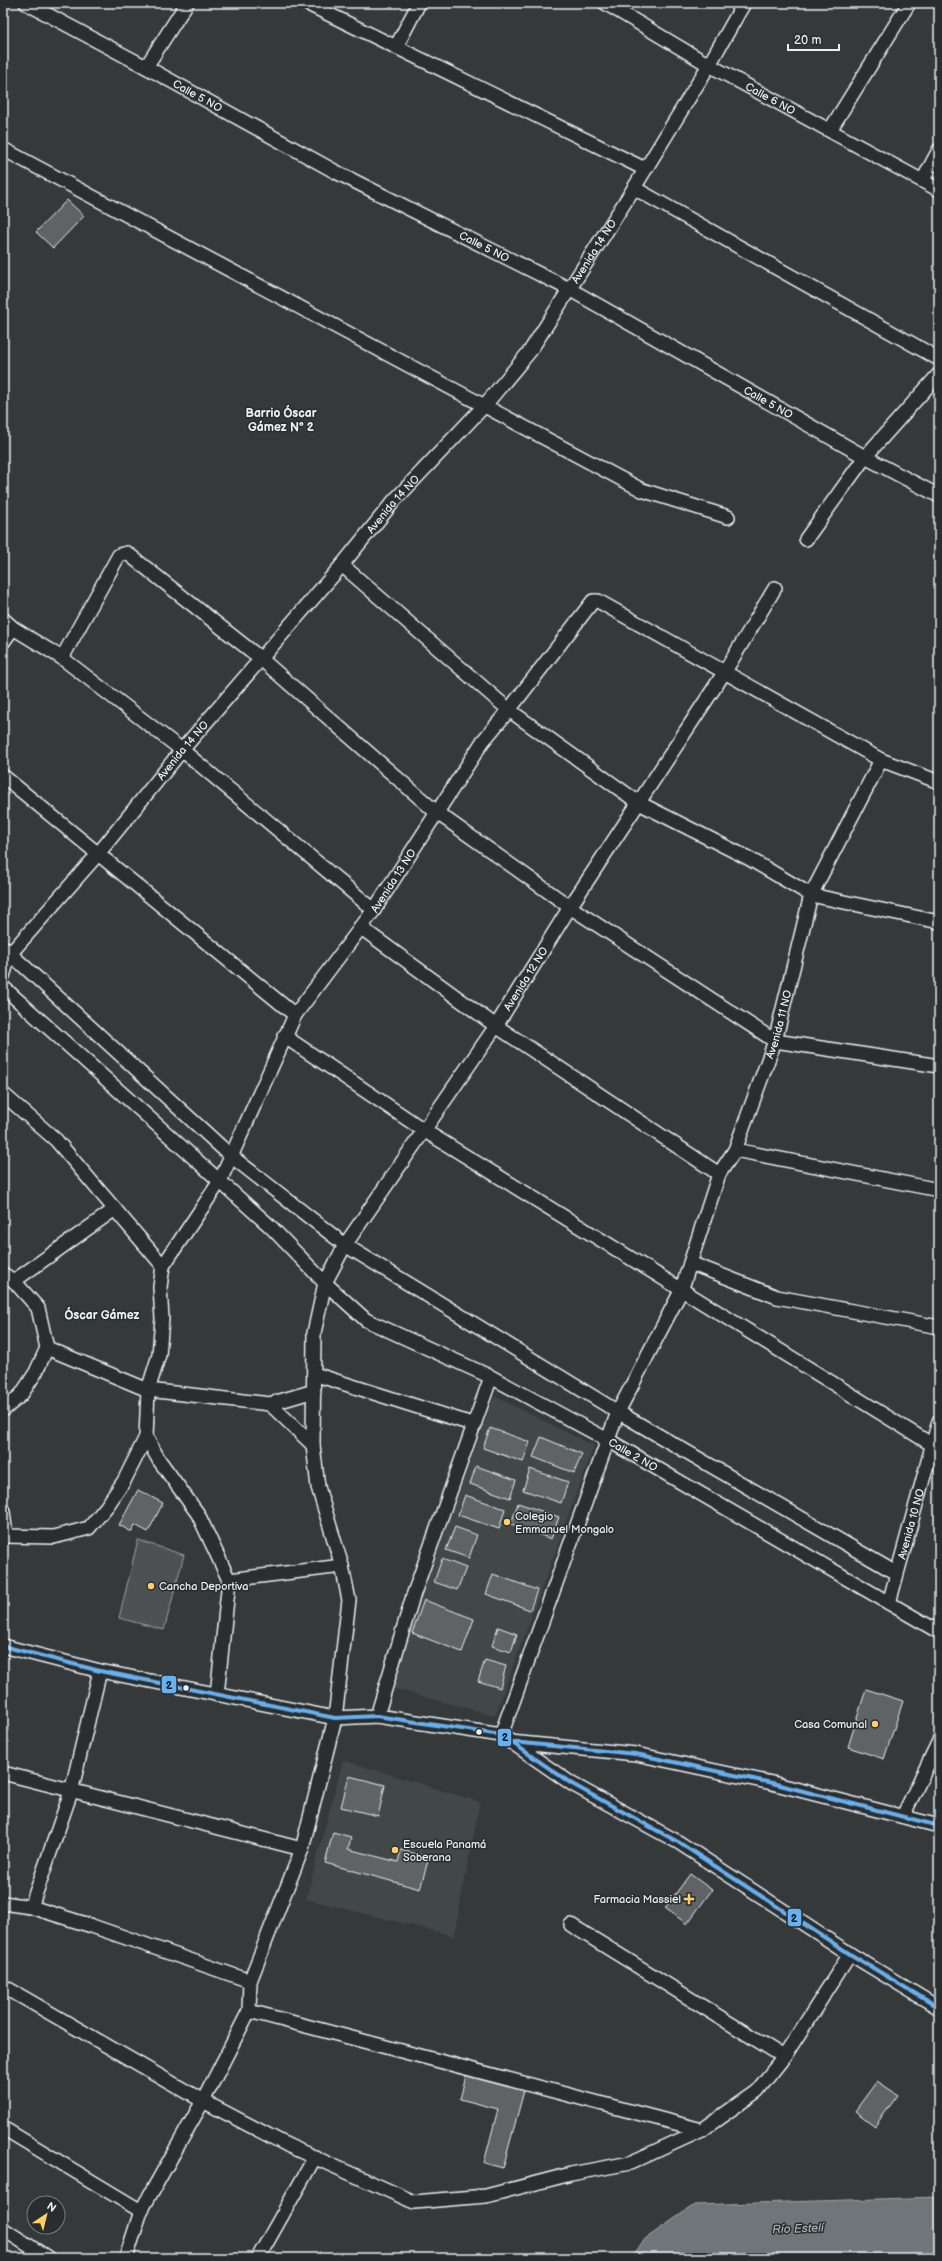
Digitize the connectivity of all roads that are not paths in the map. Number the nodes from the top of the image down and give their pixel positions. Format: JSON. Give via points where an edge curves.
{"nodes":[{"id":1,"x":26,"y":3,"type":"edge"},
{"id":2,"x":187,"y":3,"type":"edge"},
{"id":3,"x":306,"y":3,"type":"edge"},
{"id":4,"x":419,"y":3,"type":"edge"},
{"id":5,"x":605,"y":3,"type":"edge"},
{"id":6,"x":744,"y":3,"type":"edge"},
{"id":7,"x":909,"y":3,"type":"edge"},
{"id":8,"x":396,"y":46,"type":"junction"},
{"id":9,"x":709,"y":65,"type":"junction"},
{"id":10,"x":146,"y":66,"type":"junction"},
{"id":11,"x":830,"y":130,"type":"junction"},
{"id":12,"x":3,"y":149,"type":"edge"},
{"id":13,"x":939,"y":150,"type":"edge"},
{"id":14,"x":645,"y":169,"type":"junction"},
{"id":15,"x":922,"y":180,"type":"junction"},
{"id":16,"x":634,"y":188,"type":"junction"},
{"id":17,"x":939,"y":190,"type":"edge"},
{"id":18,"x":571,"y":290,"type":"junction"},
{"id":19,"x":939,"y":359,"type":"edge"},
{"id":20,"x":939,"y":374,"type":"edge"},
{"id":21,"x":485,"y":405,"type":"junction"},
{"id":22,"x":865,"y":457,"type":"junction"},
{"id":23,"x":939,"y":496,"type":"edge"},
{"id":24,"x":728,"y":517,"type":"dead end"},
{"id":25,"x":806,"y":539,"type":"dead end"},
{"id":26,"x":342,"y":564,"type":"junction"},
{"id":27,"x":776,"y":588,"type":"dead end"},
{"id":28,"x":3,"y":619,"type":"edge"},
{"id":29,"x":13,"y":628,"type":"junction"},
{"id":30,"x":3,"y":642,"type":"edge"},
{"id":31,"x":62,"y":658,"type":"junction"},
{"id":32,"x":260,"y":658,"type":"junction"},
{"id":33,"x":724,"y":673,"type":"junction"},
{"id":34,"x":509,"y":710,"type":"junction"},
{"id":35,"x":182,"y":750,"type":"junction"},
{"id":36,"x":881,"y":760,"type":"junction"},
{"id":37,"x":3,"y":776,"type":"edge"},
{"id":38,"x":939,"y":782,"type":"edge"},
{"id":39,"x":639,"y":803,"type":"junction"},
{"id":40,"x":436,"y":812,"type":"junction"},
{"id":41,"x":98,"y":854,"type":"junction"},
{"id":42,"x":811,"y":895,"type":"junction"},
{"id":43,"x":570,"y":907,"type":"junction"},
{"id":44,"x":374,"y":910,"type":"junction"},
{"id":45,"x":939,"y":922,"type":"edge"},
{"id":46,"x":360,"y":927,"type":"junction"},
{"id":47,"x":7,"y":951,"type":"edge"},
{"id":48,"x":3,"y":976,"type":"edge"},
{"id":49,"x":3,"y":987,"type":"edge"},
{"id":50,"x":295,"y":1015,"type":"junction"},
{"id":51,"x":496,"y":1026,"type":"junction"},
{"id":52,"x":284,"y":1036,"type":"junction"},
{"id":53,"x":774,"y":1041,"type":"junction"},
{"id":54,"x":939,"y":1066,"type":"edge"},
{"id":55,"x":3,"y":1094,"type":"edge"},
{"id":56,"x":425,"y":1131,"type":"junction"},
{"id":57,"x":734,"y":1150,"type":"junction"},
{"id":58,"x":231,"y":1156,"type":"junction"},
{"id":59,"x":719,"y":1174,"type":"junction"},
{"id":60,"x":220,"y":1181,"type":"junction"},
{"id":61,"x":939,"y":1190,"type":"edge"},
{"id":62,"x":115,"y":1209,"type":"junction"},
{"id":63,"x":345,"y":1245,"type":"junction"},
{"id":64,"x":690,"y":1263,"type":"junction"},
{"id":65,"x":163,"y":1266,"type":"junction"},
{"id":66,"x":8,"y":1278,"type":"edge"},
{"id":67,"x":325,"y":1283,"type":"junction"},
{"id":68,"x":681,"y":1291,"type":"junction"},
{"id":69,"x":939,"y":1327,"type":"edge"},
{"id":70,"x":47,"y":1348,"type":"junction"},
{"id":71,"x":314,"y":1374,"type":"junction"},
{"id":72,"x":491,"y":1378,"type":"junction"},
{"id":73,"x":148,"y":1390,"type":"junction"},
{"id":74,"x":314,"y":1391,"type":"junction"},
{"id":75,"x":270,"y":1404,"type":"junction"},
{"id":76,"x":3,"y":1410,"type":"edge"},
{"id":77,"x":618,"y":1412,"type":"junction"},
{"id":78,"x":939,"y":1421,"type":"edge"},
{"id":79,"x":475,"y":1424,"type":"junction"},
{"id":80,"x":146,"y":1437,"type":"junction"},
{"id":81,"x":608,"y":1440,"type":"junction"},
{"id":82,"x":313,"y":1445,"type":"junction"},
{"id":83,"x":935,"y":1448,"type":"edge"},
{"id":84,"x":3,"y":1511,"type":"edge"},
{"id":85,"x":5,"y":1536,"type":"edge"},
{"id":86,"x":342,"y":1566,"type":"junction"},
{"id":87,"x":896,"y":1574,"type":"junction"},
{"id":88,"x":229,"y":1580,"type":"junction"},
{"id":89,"x":889,"y":1603,"type":"junction"},
{"id":90,"x":939,"y":1632,"type":"edge"},
{"id":91,"x":3,"y":1646,"type":"edge"},
{"id":92,"x":100,"y":1671,"type":"junction"},
{"id":93,"x":217,"y":1695,"type":"junction"},
{"id":94,"x":377,"y":1716,"type":"junction"},
{"id":95,"x":335,"y":1718,"type":"junction"},
{"id":96,"x":505,"y":1738,"type":"junction"},
{"id":97,"x":939,"y":1742,"type":"edge"},
{"id":98,"x":3,"y":1773,"type":"edge"},
{"id":99,"x":71,"y":1792,"type":"junction"},
{"id":100,"x":903,"y":1816,"type":"junction"},
{"id":101,"x":939,"y":1826,"type":"edge"},
{"id":102,"x":302,"y":1849,"type":"junction"},
{"id":103,"x":3,"y":1903,"type":"edge"},
{"id":104,"x":31,"y":1908,"type":"junction"},
{"id":105,"x":571,"y":1925,"type":"dead end"},
{"id":106,"x":850,"y":1954,"type":"junction"},
{"id":107,"x":250,"y":1981,"type":"junction"},
{"id":108,"x":3,"y":1986,"type":"edge"},
{"id":109,"x":939,"y":2008,"type":"edge"},
{"id":110,"x":249,"y":2011,"type":"junction"},
{"id":111,"x":784,"y":2057,"type":"junction"},
{"id":112,"x":203,"y":2101,"type":"junction"},
{"id":113,"x":3,"y":2128,"type":"edge"},
{"id":114,"x":702,"y":2130,"type":"junction"},
{"id":115,"x":314,"y":2157,"type":"junction"},
{"id":116,"x":141,"y":2211,"type":"junction"},
{"id":117,"x":3,"y":2229,"type":"edge"},
{"id":118,"x":48,"y":2258,"type":"edge"},
{"id":119,"x":126,"y":2258,"type":"edge"},
{"id":120,"x":258,"y":2258,"type":"edge"}],
"edges":[{"from":1,"to":10,"type":"street","name":"Calle 5 NO"},
{"from":2,"to":10,"type":"street"},
{"from":3,"to":8,"type":"street"},
{"from":4,"to":8,"type":"street"},
{"from":5,"to":9,"type":"street","name":"Calle 6 NO"},
{"from":6,"to":9,"type":"street","name":"Avenida 14 NO"},
{"from":7,"to":11,"type":"street"},
{"from":8,"to":14,"type":"street"},
{"from":9,"to":11,"type":"street","name":"Calle 6 NO"},
{"from":9,"to":14,"type":"street","name":"Avenida 14 NO"},
{"from":10,"to":18,"type":"street","name":"Calle 5 NO","via":[[336,172]]},
{"from":11,"to":15,"type":"street","name":"Calle 6 NO"},
{"from":12,"to":21,"type":"street"},
{"from":13,"to":15,"type":"street"},
{"from":14,"to":16,"type":"street","name":"Avenida 14 NO"},
{"from":15,"to":17,"type":"street","name":"Calle 6 NO"},
{"from":16,"to":18,"type":"street","name":"Avenida 14 NO"},
{"from":16,"to":19,"type":"street"},
{"from":18,"to":21,"type":"street","name":"Avenida 14 NO","via":[[530,351]]},
{"from":18,"to":22,"type":"street","name":"Calle 5 NO"},
{"from":20,"to":22,"type":"street"},
{"from":21,"to":24,"type":"street","via":[[642,490]]},
{"from":21,"to":26,"type":"street","name":"Avenida 14 NO","via":[[393,502]]},
{"from":22,"to":23,"type":"street","name":"Calle 5 NO"},
{"from":22,"to":25,"type":"street"},
{"from":26,"to":32,"type":"street","name":"Avenida 14 NO"},
{"from":26,"to":34,"type":"street"},
{"from":27,"to":33,"type":"street","name":"Avenida 12 NO"},
{"from":28,"to":29,"type":"street"},
{"from":29,"to":30,"type":"street"},
{"from":29,"to":31,"type":"street"},
{"from":31,"to":32,"type":"street","via":[[122,553],[127,553]]},
{"from":31,"to":35,"type":"street"},
{"from":32,"to":35,"type":"street","name":"Avenida 14 NO"},
{"from":32,"to":40,"type":"street"},
{"from":33,"to":34,"type":"street","name":"Avenida 13 NO","via":[[598,601],[592,601]]},
{"from":33,"to":36,"type":"street"},
{"from":33,"to":39,"type":"street","name":"Avenida 12 NO"},
{"from":34,"to":39,"type":"street"},
{"from":34,"to":40,"type":"street","name":"Avenida 13 NO","via":[[483,741]]},
{"from":35,"to":41,"type":"street","name":"Avenida 14 NO"},
{"from":35,"to":44,"type":"street"},
{"from":36,"to":38,"type":"street"},
{"from":36,"to":42,"type":"street","name":"Avenida 11 NO"},
{"from":37,"to":41,"type":"street"},
{"from":39,"to":42,"type":"street","via":[[748,858]]},
{"from":39,"to":43,"type":"street","name":"Avenida 12 NO"},
{"from":40,"to":43,"type":"street"},
{"from":40,"to":44,"type":"street","name":"Avenida 13 NO"},
{"from":41,"to":47,"type":"street","name":"Avenida 14 NO"},
{"from":41,"to":50,"type":"street"},
{"from":42,"to":45,"type":"street"},
{"from":42,"to":53,"type":"street","name":"Avenida 11 NO"},
{"from":43,"to":51,"type":"street","name":"Avenida 12 NO"},
{"from":43,"to":53,"type":"street"},
{"from":44,"to":46,"type":"street","name":"Avenida 13 NO"},
{"from":46,"to":50,"type":"street","name":"Avenida 13 NO"},
{"from":46,"to":51,"type":"street"},
{"from":47,"to":48,"type":"street","name":"Avenida 14 NO"},
{"from":47,"to":58,"type":"street"},
{"from":49,"to":60,"type":"street","name":"Calle 2 NO"},
{"from":50,"to":52,"type":"street","name":"Avenida 13 NO"},
{"from":51,"to":56,"type":"street","name":"Avenida 12 NO"},
{"from":51,"to":59,"type":"street"},
{"from":52,"to":56,"type":"street"},
{"from":52,"to":58,"type":"street","name":"Avenida 13 NO"},
{"from":53,"to":54,"type":"street"},
{"from":53,"to":57,"type":"street","name":"Avenida 11 NO"},
{"from":55,"to":62,"type":"street","via":[[56,1140]]},
{"from":56,"to":63,"type":"street","name":"Avenida 12 NO"},
{"from":56,"to":68,"type":"street"},
{"from":57,"to":59,"type":"street","name":"Avenida 11 NO"},
{"from":57,"to":61,"type":"street"},
{"from":58,"to":60,"type":"street","name":"Avenida 13 NO"},
{"from":58,"to":63,"type":"street"},
{"from":59,"to":64,"type":"street","name":"Avenida 11 NO"},
{"from":60,"to":65,"type":"street","name":"Avenida 13 NO"},
{"from":60,"to":67,"type":"street","name":"Calle 2 NO"},
{"from":62,"to":65,"type":"street"},
{"from":62,"to":66,"type":"street"},
{"from":63,"to":67,"type":"street","name":"Avenida 12 NO"},
{"from":63,"to":77,"type":"street"},
{"from":64,"to":68,"type":"street","name":"Avenida 11 NO"},
{"from":64,"to":69,"type":"street","via":[[777,1297]]},
{"from":65,"to":73,"type":"street","via":[[158,1355]]},
{"from":66,"to":70,"type":"street","via":[[38,1308]]},
{"from":67,"to":71,"type":"street","name":"Avenida 12 NO","via":[[314,1333]]},
{"from":67,"to":72,"type":"street","name":"Calle 2 NO","via":[[366,1320]]},
{"from":68,"to":77,"type":"street","name":"Avenida 11 NO"},
{"from":68,"to":83,"type":"street"},
{"from":70,"to":73,"type":"street"},
{"from":70,"to":76,"type":"street","via":[[21,1395]]},
{"from":71,"to":74,"type":"street","name":"Avenida 12 NO"},
{"from":71,"to":79,"type":"street"},
{"from":72,"to":79,"type":"street"},
{"from":72,"to":81,"type":"street","name":"Calle 2 NO"},
{"from":73,"to":75,"type":"street"},
{"from":73,"to":80,"type":"street"},
{"from":74,"to":75,"type":"street"},
{"from":74,"to":82,"type":"street","name":"Avenida 12 NO"},
{"from":75,"to":82,"type":"street"},
{"from":77,"to":81,"type":"street","name":"Avenida 11 NO"},
{"from":77,"to":87,"type":"street"},
{"from":78,"to":83,"type":"street","name":"Avenida 10 NO"},
{"from":79,"to":94,"type":"street","via":[[413,1596]]},
{"from":80,"to":85,"type":"street","via":[[124,1482],[89,1528],[54,1537]]},
{"from":80,"to":88,"type":"street","via":[[159,1460],[198,1514]]},
{"from":81,"to":89,"type":"street","name":"Calle 2 NO"},
{"from":81,"to":96,"type":"street","name":"Avenida 11 NO"},
{"from":82,"to":86,"type":"street","name":"Avenida 12 NO","via":[[318,1487]]},
{"from":83,"to":87,"type":"street","name":"Avenida 10 NO"},
{"from":84,"to":85,"type":"street"},
{"from":86,"to":88,"type":"street"},
{"from":86,"to":95,"type":"street","name":"Avenida 12 NO","via":[[349,1600]]},
{"from":87,"to":89,"type":"street","name":"Avenida 10 NO"},
{"from":88,"to":93,"type":"street"},
{"from":89,"to":90,"type":"street","name":"Calle 2 NO"},
{"from":91,"to":92,"type":"street"},
{"from":92,"to":93,"type":"street"},
{"from":92,"to":99,"type":"street"},
{"from":93,"to":95,"type":"street"},
{"from":94,"to":95,"type":"street"},
{"from":94,"to":96,"type":"street"},
{"from":95,"to":102,"type":"street","name":"Avenida 12 NO"},
{"from":96,"to":100,"type":"street","via":[[636,1754],[772,1783]]},
{"from":96,"to":106,"type":"street","via":[[572,1784],[678,1842]]},
{"from":97,"to":100,"type":"street"},
{"from":98,"to":99,"type":"street"},
{"from":99,"to":102,"type":"street"},
{"from":99,"to":104,"type":"street"},
{"from":100,"to":101,"type":"street"},
{"from":102,"to":107,"type":"street","name":"Avenida 12 NO"},
{"from":103,"to":104,"type":"street"},
{"from":104,"to":107,"type":"street","via":[[92,1926]]},
{"from":105,"to":111,"type":"street"},
{"from":106,"to":109,"type":"street"},
{"from":106,"to":111,"type":"street"},
{"from":107,"to":110,"type":"street","name":"Avenida 12 NO"},
{"from":108,"to":112,"type":"street"},
{"from":110,"to":112,"type":"street"},
{"from":110,"to":114,"type":"street"},
{"from":111,"to":114,"type":"street","via":[[758,2091]]},
{"from":112,"to":115,"type":"street"},
{"from":112,"to":116,"type":"street"},
{"from":113,"to":116,"type":"street"},
{"from":114,"to":115,"type":"street","via":[[630,2163],[571,2174],[486,2196],[414,2202]]},
{"from":115,"to":120,"type":"street"},
{"from":116,"to":119,"type":"street"},
{"from":117,"to":118,"type":"street"}]}
